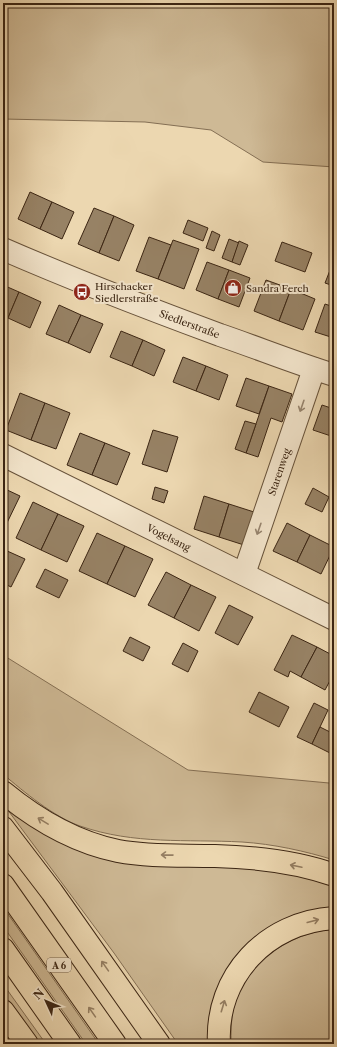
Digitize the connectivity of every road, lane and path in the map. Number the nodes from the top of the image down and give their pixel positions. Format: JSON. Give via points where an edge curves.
{"nodes":[{"id":1,"x":3,"y":249,"type":"edge"},
{"id":2,"x":324,"y":372,"type":"edge"},
{"id":3,"x":3,"y":455,"type":"edge"},
{"id":4,"x":244,"y":574,"type":"junction"},
{"id":5,"x":334,"y":618,"type":"edge"},
{"id":6,"x":3,"y":792,"type":"edge"},
{"id":7,"x":3,"y":828,"type":"edge"},
{"id":8,"x":334,"y":875,"type":"edge"},
{"id":9,"x":3,"y":885,"type":"edge"},
{"id":10,"x":334,"y":918,"type":"edge"},
{"id":11,"x":3,"y":949,"type":"edge"},
{"id":12,"x":3,"y":1011,"type":"edge"},
{"id":13,"x":27,"y":1044,"type":"edge"},
{"id":14,"x":70,"y":1044,"type":"edge"},
{"id":15,"x":115,"y":1044,"type":"edge"},
{"id":16,"x":159,"y":1044,"type":"edge"},
{"id":17,"x":219,"y":1044,"type":"edge"}],
"edges":[{"from":1,"to":2,"type":"street","name":"Siedlerstraße","via":[[68,277]]},
{"from":2,"to":4,"type":"street","name":"Starenweg","one_way":true},
{"from":3,"to":4,"type":"street","name":"Vogelsang"},
{"from":4,"to":5,"type":"street","name":"Vogelsang"},
{"from":8,"to":6,"type":"highway","one_way":true,"via":[[273,861],[113,850],[55,828]]},
{"from":16,"to":7,"type":"highway","one_way":true,"via":[[52,892]]},
{"from":15,"to":9,"type":"highway","number":"A 6","one_way":true},
{"from":17,"to":10,"type":"highway","one_way":true,"via":[[221,1010],[229,988],[252,953],[271,938],[293,926]]},
{"from":11,"to":14,"type":"highway"},
{"from":12,"to":13,"type":"highway"}]}
